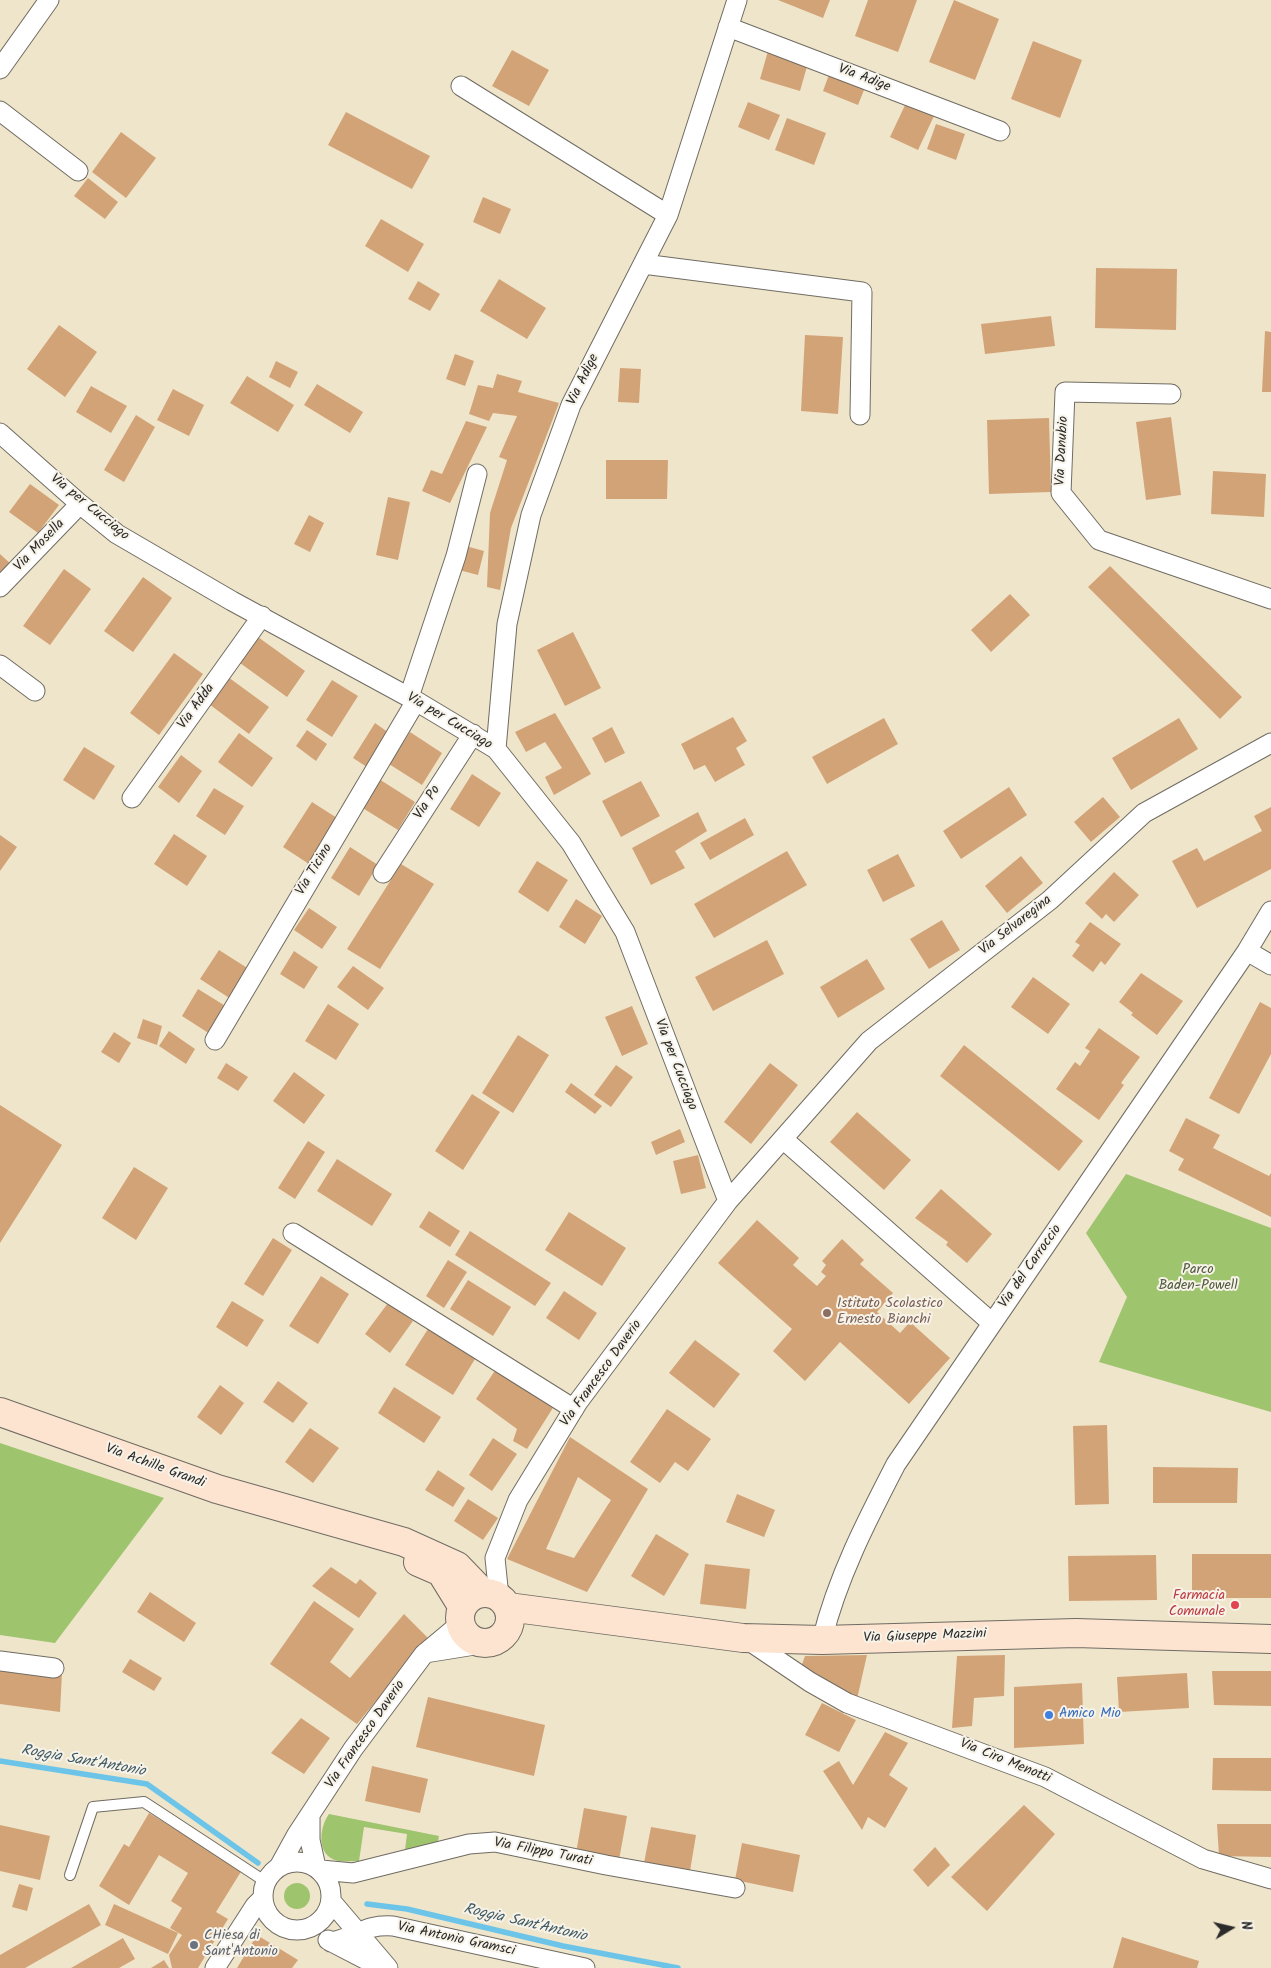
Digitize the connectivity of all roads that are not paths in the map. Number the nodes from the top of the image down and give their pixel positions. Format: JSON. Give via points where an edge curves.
{"nodes":[{"id":1,"x":50,"y":0,"type":"edge"},
{"id":2,"x":736,"y":0,"type":"edge"},
{"id":3,"x":728,"y":27,"type":"junction"},
{"id":4,"x":0,"y":69,"type":"edge"},
{"id":5,"x":461,"y":86,"type":"dead end"},
{"id":6,"x":0,"y":111,"type":"edge"},
{"id":7,"x":1000,"y":131,"type":"dead end"},
{"id":8,"x":78,"y":171,"type":"dead end"},
{"id":9,"x":668,"y":215,"type":"junction"},
{"id":10,"x":643,"y":264,"type":"junction"},
{"id":11,"x":1171,"y":394,"type":"dead end"},
{"id":12,"x":860,"y":415,"type":"dead end"},
{"id":13,"x":0,"y":433,"type":"edge"},
{"id":14,"x":477,"y":474,"type":"dead end"},
{"id":15,"x":80,"y":504,"type":"junction"},
{"id":16,"x":0,"y":587,"type":"edge"},
{"id":17,"x":1271,"y":599,"type":"edge"},
{"id":18,"x":262,"y":616,"type":"junction"},
{"id":19,"x":0,"y":665,"type":"edge"},
{"id":20,"x":35,"y":691,"type":"dead end"},
{"id":21,"x":412,"y":699,"type":"junction"},
{"id":22,"x":473,"y":734,"type":"junction"},
{"id":23,"x":1271,"y":743,"type":"edge"},
{"id":24,"x":496,"y":749,"type":"junction"},
{"id":25,"x":132,"y":798,"type":"dead end"},
{"id":26,"x":383,"y":872,"type":"dead end"},
{"id":27,"x":1271,"y":910,"type":"edge"},
{"id":28,"x":1247,"y":951,"type":"junction"},
{"id":29,"x":1271,"y":965,"type":"edge"},
{"id":30,"x":215,"y":1040,"type":"dead end"},
{"id":31,"x":783,"y":1139,"type":"junction"},
{"id":32,"x":728,"y":1201,"type":"junction"},
{"id":33,"x":293,"y":1233,"type":"dead end"},
{"id":34,"x":992,"y":1323,"type":"junction"},
{"id":35,"x":574,"y":1408,"type":"junction"},
{"id":36,"x":0,"y":1412,"type":"edge"},
{"id":37,"x":486,"y":1610,"type":"junction"},
{"id":38,"x":744,"y":1638,"type":"junction"},
{"id":39,"x":1271,"y":1639,"type":"edge"},
{"id":40,"x":822,"y":1640,"type":"junction"},
{"id":41,"x":481,"y":1644,"type":"joint"},
{"id":42,"x":424,"y":1654,"type":"junction"},
{"id":43,"x":0,"y":1661,"type":"edge"},
{"id":44,"x":54,"y":1668,"type":"dead end"},
{"id":45,"x":310,"y":1817,"type":"junction"},
{"id":46,"x":279,"y":1867,"type":"junction"},
{"id":47,"x":319,"y":1869,"type":"junction"},
{"id":48,"x":353,"y":1873,"type":"junction"},
{"id":49,"x":70,"y":1875,"type":"dead end"},
{"id":50,"x":1271,"y":1879,"type":"edge"},
{"id":51,"x":735,"y":1888,"type":"dead end"},
{"id":52,"x":264,"y":1890,"type":"junction"},
{"id":53,"x":332,"y":1897,"type":"junction"},
{"id":54,"x":271,"y":1919,"type":"junction"},
{"id":55,"x":244,"y":1926,"type":"junction"},
{"id":56,"x":307,"y":1929,"type":"junction"},
{"id":57,"x":357,"y":1933,"type":"junction"},
{"id":58,"x":331,"y":1942,"type":"junction"},
{"id":59,"x":215,"y":1968,"type":"edge"},
{"id":60,"x":382,"y":1968,"type":"edge"},
{"id":61,"x":388,"y":1968,"type":"edge"},
{"id":62,"x":585,"y":1968,"type":"edge"}],
"edges":[{"from":1,"to":4,"type":"street"},
{"from":2,"to":3,"type":"street","name":"Via Adige"},
{"from":3,"to":7,"type":"street","name":"Via Adige"},
{"from":3,"to":9,"type":"street","name":"Via Adige"},
{"from":5,"to":9,"type":"street"},
{"from":6,"to":8,"type":"street"},
{"from":9,"to":10,"type":"street","name":"Via Adige"},
{"from":10,"to":12,"type":"street","via":[[862,292]]},
{"from":10,"to":24,"type":"street","name":"Via Adige","via":[[571,405],[531,515],[507,624]]},
{"from":11,"to":17,"type":"street","name":"Via Danubio","via":[[1065,392],[1061,494],[1099,540]]},
{"from":13,"to":15,"type":"street","name":"Via per Cucciago"},
{"from":14,"to":21,"type":"street","name":"Via Ticino","via":[[456,556]]},
{"from":15,"to":16,"type":"street","name":"Via Mosella"},
{"from":15,"to":18,"type":"street","name":"Via per Cucciago","via":[[117,534]]},
{"from":18,"to":21,"type":"street","name":"Via per Cucciago"},
{"from":18,"to":25,"type":"street","name":"Via Adda"},
{"from":19,"to":20,"type":"street"},
{"from":21,"to":22,"type":"street","name":"Via per Cucciago"},
{"from":21,"to":30,"type":"street","name":"Via Ticino"},
{"from":22,"to":24,"type":"street","name":"Via per Cucciago"},
{"from":22,"to":26,"type":"street","name":"Via Po"},
{"from":23,"to":31,"type":"street","name":"Via Selvaregina","via":[[1144,813],[1050,900],[869,1041]]},
{"from":24,"to":32,"type":"street","name":"Via per Cucciago","via":[[572,843],[625,932]]},
{"from":27,"to":28,"type":"street","name":"Via del Carroccio"},
{"from":28,"to":29,"type":"street"},
{"from":28,"to":34,"type":"street","name":"Via del Carroccio"},
{"from":31,"to":32,"type":"street","name":"Via Selvaregina"},
{"from":31,"to":34,"type":"street"},
{"from":32,"to":35,"type":"street","name":"Via Francesco Daverio"},
{"from":33,"to":35,"type":"street"},
{"from":34,"to":40,"type":"street","name":"Via del Carroccio","via":[[896,1464],[858,1540]]},
{"from":35,"to":37,"type":"street","name":"Via Francesco Daverio","via":[[518,1500],[495,1558]]},
{"from":36,"to":37,"type":"main road","name":"Via Achille Grandi","via":[[217,1489],[311,1516],[441,1572]]},
{"from":37,"to":38,"type":"main road","name":"Via Giuseppe Mazzini"},
{"from":37,"to":41,"type":"main road","name":"Via Achille Grandi","via":[[464,1634]]},
{"from":37,"to":42,"type":"street","name":"Via Francesco Daverio"},
{"from":38,"to":40,"type":"main road","name":"Via Giuseppe Mazzini"},
{"from":38,"to":50,"type":"street","name":"Via Ciro Menotti","via":[[847,1703],[1045,1777],[1202,1859]]},
{"from":39,"to":40,"type":"main road","name":"Via Giuseppe Mazzini","via":[[1076,1633]]},
{"from":41,"to":42,"type":"street"},
{"from":42,"to":45,"type":"street","name":"Via Francesco Daverio","via":[[353,1750]]},
{"from":43,"to":44,"type":"street"},
{"from":45,"to":46,"type":"street","name":"Via Francesco Daverio"},
{"from":45,"to":47,"type":"street","via":[[310,1840]]},
{"from":46,"to":47,"type":"street","via":[[298,1862]]},
{"from":46,"to":52,"type":"street"},
{"from":47,"to":48,"type":"street","name":"Via Filippo Turati"},
{"from":47,"to":53,"type":"street","via":[[326,1876]]},
{"from":48,"to":51,"type":"street","name":"Via Filippo Turati","via":[[469,1844],[495,1842]]},
{"from":48,"to":53,"type":"street","name":"Via Filippo Turati","via":[[340,1882]]},
{"from":49,"to":52,"type":"lane","via":[[92,1807],[144,1802]]},
{"from":52,"to":54,"type":"street"},
{"from":52,"to":55,"type":"street"},
{"from":53,"to":56,"type":"street","via":[[323,1919]]},
{"from":53,"to":57,"type":"street"},
{"from":54,"to":55,"type":"street","via":[[261,1919]]},
{"from":54,"to":56,"type":"street","via":[[288,1929]]},
{"from":55,"to":59,"type":"street"},
{"from":56,"to":58,"type":"street"},
{"from":57,"to":58,"type":"street","name":"Via Antonio Gramsci"},
{"from":57,"to":61,"type":"street"},
{"from":57,"to":62,"type":"street","name":"Via Antonio Gramsci","via":[[376,1925],[393,1926]]},
{"from":58,"to":60,"type":"street"}]}
